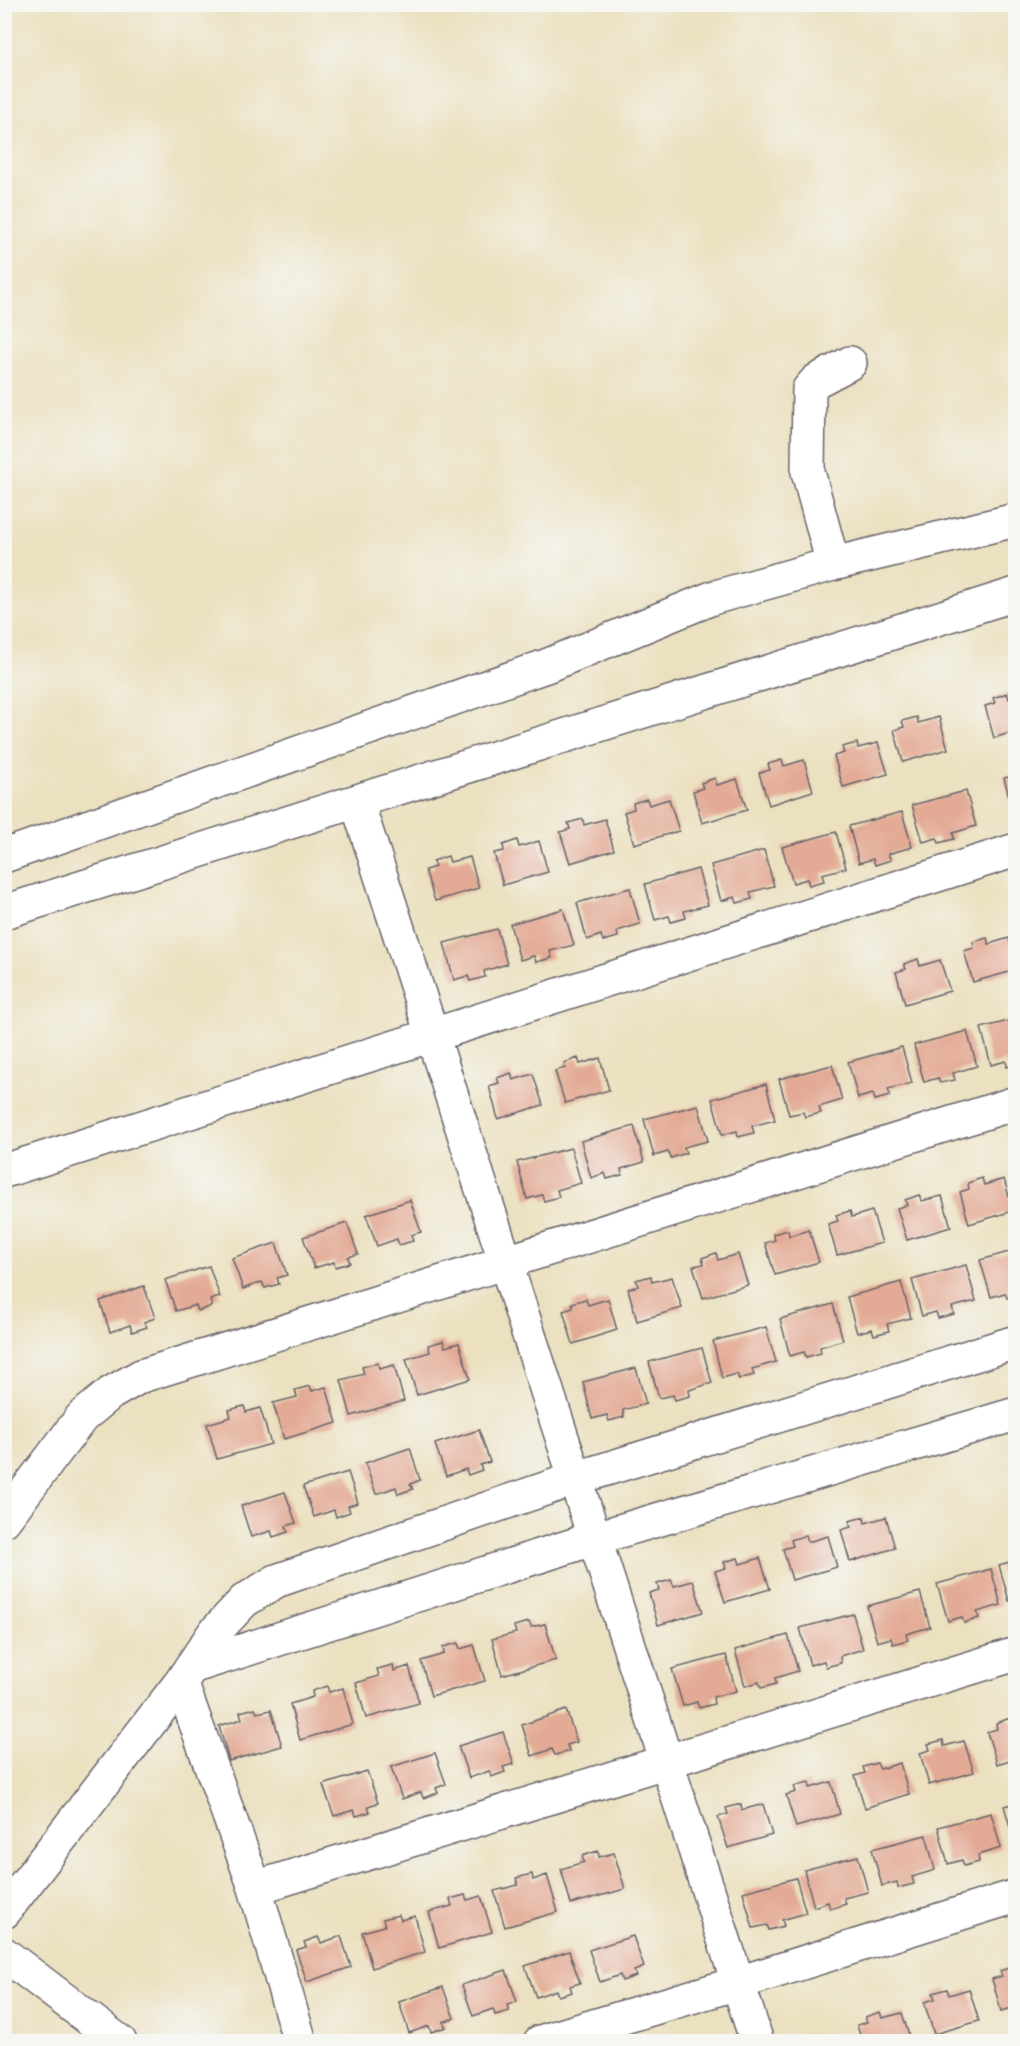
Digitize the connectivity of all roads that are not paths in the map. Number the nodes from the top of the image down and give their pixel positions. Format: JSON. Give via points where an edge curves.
{"nodes":[{"id":1,"x":850,"y":363,"type":"dead end"},
{"id":2,"x":1016,"y":520,"type":"edge"},
{"id":3,"x":833,"y":564,"type":"junction"},
{"id":4,"x":1016,"y":594,"type":"edge"},
{"id":5,"x":357,"y":801,"type":"junction"},
{"id":6,"x":1016,"y":850,"type":"edge"},
{"id":7,"x":4,"y":856,"type":"edge"},
{"id":8,"x":4,"y":912,"type":"edge"},
{"id":9,"x":435,"y":1036,"type":"junction"},
{"id":10,"x":1016,"y":1103,"type":"edge"},
{"id":11,"x":4,"y":1171,"type":"edge"},
{"id":12,"x":508,"y":1264,"type":"junction"},
{"id":13,"x":1016,"y":1342,"type":"edge"},
{"id":14,"x":1016,"y":1414,"type":"edge"},
{"id":15,"x":577,"y":1478,"type":"junction"},
{"id":16,"x":4,"y":1520,"type":"edge"},
{"id":17,"x":596,"y":1539,"type":"junction"},
{"id":18,"x":1016,"y":1654,"type":"edge"},
{"id":19,"x":186,"y":1674,"type":"junction"},
{"id":20,"x":667,"y":1761,"type":"junction"},
{"id":21,"x":255,"y":1888,"type":"junction"},
{"id":22,"x":1016,"y":1896,"type":"edge"},
{"id":23,"x":4,"y":1912,"type":"edge"},
{"id":24,"x":4,"y":1954,"type":"edge"},
{"id":25,"x":738,"y":1983,"type":"junction"},
{"id":26,"x":120,"y":2042,"type":"edge"},
{"id":27,"x":300,"y":2042,"type":"edge"},
{"id":28,"x":540,"y":2042,"type":"edge"},
{"id":29,"x":757,"y":2042,"type":"edge"}],
"edges":[{"from":1,"to":3,"type":"street","via":[[816,381],[809,389],[808,472]]},
{"from":2,"to":3,"type":"street"},
{"from":3,"to":7,"type":"street","via":[[712,598],[546,666]]},
{"from":4,"to":5,"type":"street"},
{"from":5,"to":8,"type":"street"},
{"from":5,"to":9,"type":"street"},
{"from":6,"to":9,"type":"street"},
{"from":9,"to":11,"type":"street"},
{"from":9,"to":12,"type":"street"},
{"from":10,"to":12,"type":"street"},
{"from":12,"to":15,"type":"street"},
{"from":12,"to":16,"type":"street","via":[[141,1377],[111,1393],[82,1417]]},
{"from":13,"to":15,"type":"street"},
{"from":14,"to":17,"type":"street"},
{"from":15,"to":17,"type":"street"},
{"from":15,"to":19,"type":"street","via":[[276,1581],[244,1601],[214,1633]]},
{"from":17,"to":19,"type":"street"},
{"from":17,"to":20,"type":"street"},
{"from":18,"to":20,"type":"street"},
{"from":19,"to":21,"type":"street"},
{"from":19,"to":23,"type":"street"},
{"from":20,"to":21,"type":"street"},
{"from":20,"to":25,"type":"street"},
{"from":21,"to":27,"type":"street"},
{"from":22,"to":25,"type":"street"},
{"from":24,"to":26,"type":"street"},
{"from":25,"to":28,"type":"street"},
{"from":25,"to":29,"type":"street"}]}
